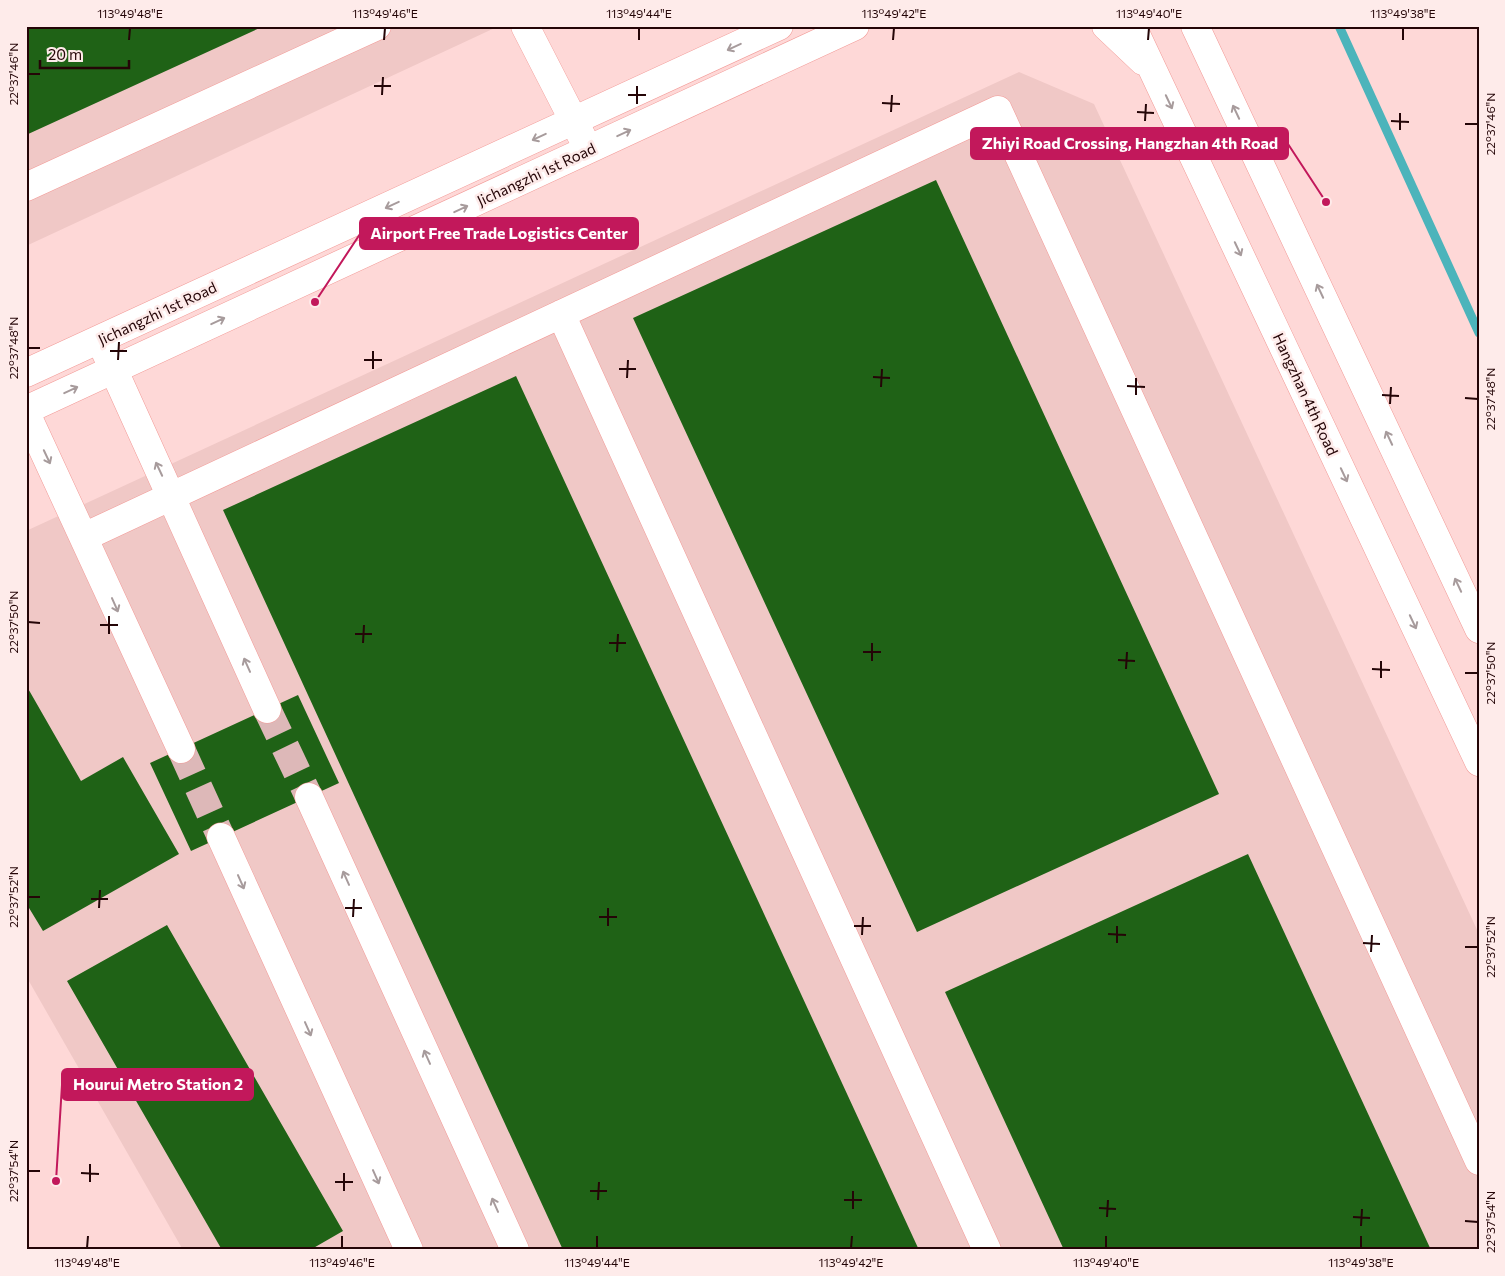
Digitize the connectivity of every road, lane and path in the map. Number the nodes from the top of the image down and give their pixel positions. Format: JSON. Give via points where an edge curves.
{"nodes":[{"id":1,"x":377,"y":26,"type":"edge"},
{"id":2,"x":525,"y":26,"type":"edge"},
{"id":3,"x":779,"y":26,"type":"edge"},
{"id":4,"x":855,"y":26,"type":"edge"},
{"id":5,"x":1106,"y":26,"type":"edge"},
{"id":6,"x":1132,"y":26,"type":"edge"},
{"id":7,"x":1195,"y":26,"type":"edge"},
{"id":8,"x":1209,"y":26,"type":"edge"},
{"id":9,"x":1210,"y":58,"type":"junction"},
{"id":10,"x":1155,"y":72,"type":"junction"},
{"id":11,"x":573,"y":121,"type":"junction"},
{"id":12,"x":588,"y":150,"type":"junction"},
{"id":13,"x":26,"y":187,"type":"edge"},
{"id":14,"x":561,"y":314,"type":"junction"},
{"id":15,"x":100,"y":339,"type":"junction"},
{"id":16,"x":114,"y":370,"type":"junction"},
{"id":17,"x":26,"y":373,"type":"edge"},
{"id":18,"x":26,"y":412,"type":"edge"},
{"id":19,"x":172,"y":496,"type":"junction"},
{"id":20,"x":84,"y":537,"type":"junction"},
{"id":21,"x":1479,"y":629,"type":"edge"},
{"id":22,"x":267,"y":709,"type":"tunnel mouth"},
{"id":23,"x":181,"y":749,"type":"tunnel mouth"},
{"id":24,"x":1479,"y":762,"type":"edge"},
{"id":25,"x":309,"y":797,"type":"tunnel mouth"},
{"id":26,"x":221,"y":837,"type":"tunnel mouth"},
{"id":27,"x":1479,"y":1161,"type":"edge"},
{"id":28,"x":409,"y":1250,"type":"edge"},
{"id":29,"x":515,"y":1250,"type":"edge"},
{"id":30,"x":988,"y":1250,"type":"edge"}],
"edges":[{"from":1,"to":13,"type":"street"},
{"from":2,"to":11,"type":"street"},
{"from":3,"to":11,"type":"street","name":"Jichangzhi 1st Road","one_way":true},
{"from":12,"to":4,"type":"street","name":"Jichangzhi 1st Road","one_way":true},
{"from":5,"to":10,"type":"street"},
{"from":6,"to":10,"type":"street","name":"Hangzhan 4th Road"},
{"from":7,"to":9,"type":"street"},
{"from":8,"to":9,"type":"street"},
{"from":21,"to":9,"type":"street","one_way":true},
{"from":10,"to":24,"type":"street","name":"Hangzhan 4th Road","one_way":true},
{"from":11,"to":12,"type":"street"},
{"from":11,"to":15,"type":"street","name":"Jichangzhi 1st Road","one_way":true},
{"from":16,"to":12,"type":"street","name":"Jichangzhi 1st Road","one_way":true},
{"from":14,"to":19,"type":"street"},
{"from":14,"to":27,"type":"street","via":[[998,110]]},
{"from":14,"to":30,"type":"street"},
{"from":15,"to":16,"type":"street"},
{"from":15,"to":17,"type":"street","name":"Jichangzhi 1st Road"},
{"from":18,"to":16,"type":"street","name":"Jichangzhi 1st Road","one_way":true},
{"from":19,"to":16,"type":"street","one_way":true},
{"from":18,"to":20,"type":"street","one_way":true},
{"from":19,"to":20,"type":"street"},
{"from":22,"to":19,"type":"street","one_way":true},
{"from":20,"to":23,"type":"street","one_way":true},
{"from":29,"to":25,"type":"street","one_way":true},
{"from":26,"to":28,"type":"street","one_way":true}]}
